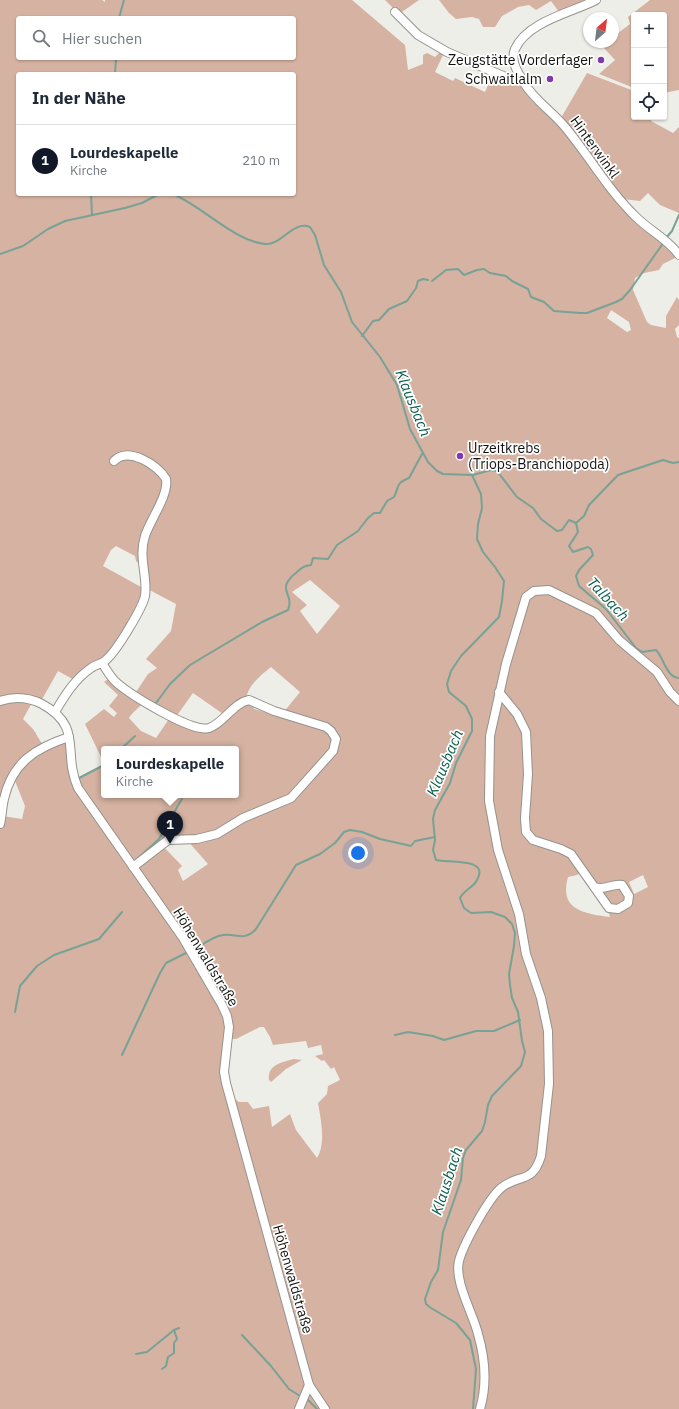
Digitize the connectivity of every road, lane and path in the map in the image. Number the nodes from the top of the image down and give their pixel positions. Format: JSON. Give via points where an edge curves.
{"nodes":[{"id":1,"x":596,"y":0,"type":"edge"},
{"id":2,"x":395,"y":12,"type":"dead end"},
{"id":3,"x":520,"y":76,"type":"junction"},
{"id":4,"x":679,"y":256,"type":"edge"},
{"id":5,"x":114,"y":461,"type":"dead end"},
{"id":6,"x":102,"y":663,"type":"junction"},
{"id":7,"x":499,"y":692,"type":"junction"},
{"id":8,"x":0,"y":700,"type":"edge"},
{"id":9,"x":679,"y":701,"type":"edge"},
{"id":10,"x":55,"y":712,"type":"junction"},
{"id":11,"x":69,"y":737,"type":"junction"},
{"id":12,"x":0,"y":824,"type":"edge"},
{"id":13,"x":133,"y":867,"type":"junction"},
{"id":14,"x":595,"y":887,"type":"dead end"},
{"id":15,"x":309,"y":1385,"type":"junction"},
{"id":16,"x":299,"y":1409,"type":"edge"},
{"id":17,"x":326,"y":1409,"type":"edge"},
{"id":18,"x":480,"y":1409,"type":"edge"}],
"edges":[{"from":1,"to":3,"type":"street","name":"Hinterwinkl","via":[[548,20],[519,42],[513,58]]},
{"from":2,"to":3,"type":"street","via":[[418,35],[451,54],[471,60],[508,78]]},
{"from":3,"to":4,"type":"street","name":"Hinterwinkl","via":[[533,96],[566,128],[619,200]]},
{"from":5,"to":6,"type":"street","via":[[123,456],[142,459],[157,468],[167,482],[143,540],[145,596],[122,639],[108,659]]},
{"from":6,"to":10,"type":"street","via":[[90,668],[72,685]]},
{"from":6,"to":13,"type":"street","via":[[110,677],[125,689],[195,727],[211,727],[249,700],[274,711],[326,727],[336,739],[332,751],[294,796],[243,818],[217,834],[197,839],[168,840]]},
{"from":7,"to":9,"type":"street","via":[[524,600],[530,593],[549,590],[596,613],[620,640],[657,672]]},
{"from":7,"to":14,"type":"street","via":[[517,714],[526,732],[526,832],[533,840],[571,854]]},
{"from":7,"to":18,"type":"street","via":[[489,748],[490,813],[498,850],[519,914],[526,954],[541,998],[547,1024],[550,1057],[538,1166],[527,1176],[499,1190],[472,1233],[459,1261],[459,1277],[478,1334],[482,1357],[484,1388]]},
{"from":8,"to":10,"type":"street","name":"Höhenwaldstraße","via":[[21,697],[38,702]]},
{"from":10,"to":11,"type":"street","name":"Höhenwaldstraße","via":[[65,723]]},
{"from":11,"to":12,"type":"street","via":[[30,754],[19,765],[5,797]]},
{"from":11,"to":13,"type":"street","name":"Höhenwaldstraße","via":[[78,788]]},
{"from":13,"to":15,"type":"street","name":"Höhenwaldstraße","via":[[187,944],[227,1016],[229,1032],[224,1072],[226,1083]]},
{"from":15,"to":16,"type":"street"},
{"from":15,"to":17,"type":"street","name":"Höhenwaldstraße"}]}
